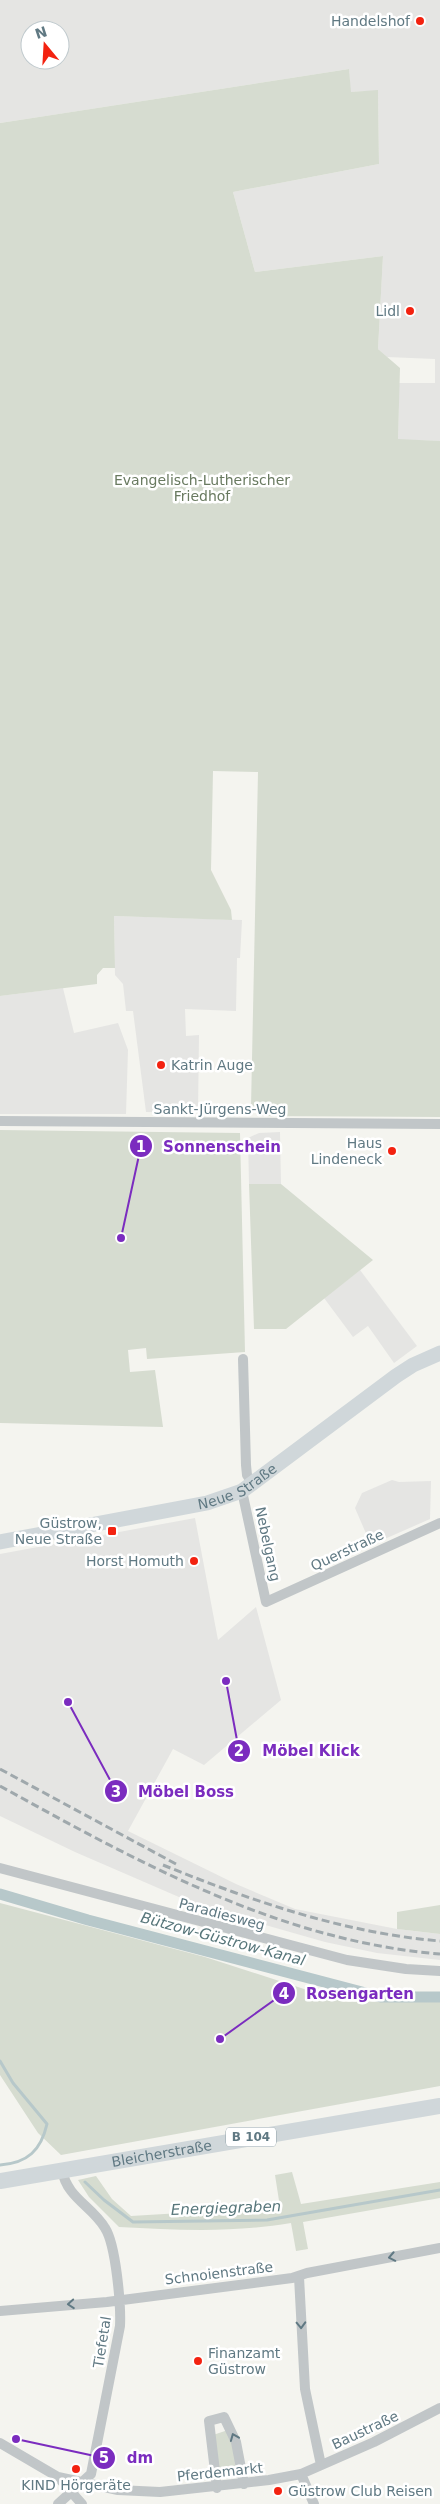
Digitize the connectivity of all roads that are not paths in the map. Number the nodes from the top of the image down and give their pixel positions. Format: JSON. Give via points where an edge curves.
{"nodes":[{"id":1,"x":0,"y":1121,"type":"edge"},
{"id":2,"x":440,"y":1124,"type":"edge"},
{"id":3,"x":440,"y":1353,"type":"edge"},
{"id":4,"x":243,"y":1359,"type":"dead end"},
{"id":5,"x":248,"y":1488,"type":"junction"},
{"id":6,"x":440,"y":1523,"type":"edge"},
{"id":7,"x":0,"y":1542,"type":"edge"},
{"id":8,"x":266,"y":1602,"type":"joint"},
{"id":9,"x":0,"y":1868,"type":"edge"},
{"id":10,"x":440,"y":1970,"type":"edge"},
{"id":11,"x":440,"y":2106,"type":"edge"},
{"id":12,"x":62,"y":2170,"type":"junction"},
{"id":13,"x":0,"y":2181,"type":"edge"},
{"id":14,"x":440,"y":2248,"type":"edge"},
{"id":15,"x":299,"y":2276,"type":"junction"},
{"id":16,"x":119,"y":2300,"type":"junction"},
{"id":17,"x":0,"y":2311,"type":"edge"},
{"id":18,"x":440,"y":2408,"type":"edge"},
{"id":19,"x":0,"y":2443,"type":"edge"},
{"id":20,"x":321,"y":2465,"type":"junction"},
{"id":21,"x":301,"y":2474,"type":"junction"},
{"id":22,"x":58,"y":2477,"type":"junction"},
{"id":23,"x":82,"y":2482,"type":"junction"},
{"id":24,"x":244,"y":2484,"type":"junction"},
{"id":25,"x":217,"y":2488,"type":"junction"},
{"id":26,"x":72,"y":2492,"type":"junction"},
{"id":27,"x":60,"y":2502,"type":"edge"},
{"id":28,"x":82,"y":2504,"type":"edge"},
{"id":29,"x":314,"y":2504,"type":"edge"}],
"edges":[{"from":1,"to":2,"type":"street","name":"Sankt-Jürgens-Weg"},
{"from":3,"to":5,"type":"main road","name":"Neue Straße","via":[[413,1365],[379,1388]]},
{"from":4,"to":5,"type":"street","name":"Nebelgang"},
{"from":5,"to":7,"type":"main road","name":"Neue Straße","via":[[207,1503]]},
{"from":5,"to":8,"type":"street","name":"Nebelgang"},
{"from":6,"to":8,"type":"street","name":"Querstraße"},
{"from":9,"to":10,"type":"street","name":"Paradiesweg","via":[[347,1960],[406,1969]]},
{"from":11,"to":12,"type":"main road","name":"Bleicherstraße","number":"B 104"},
{"from":12,"to":13,"type":"main road","name":"Bleicherstraße","number":"B 104"},
{"from":12,"to":16,"type":"street","name":"Tiefetal","via":[[67,2188],[105,2227],[111,2240]]},
{"from":14,"to":15,"type":"street","name":"Schnoienstraße","one_way":true},
{"from":15,"to":16,"type":"street","name":"Schnoienstraße"},
{"from":15,"to":20,"type":"street","one_way":true,"via":[[304,2389]]},
{"from":16,"to":17,"type":"street","name":"Schnoienstraße","one_way":true},
{"from":16,"to":23,"type":"street","name":"Tiefetal","via":[[120,2326],[96,2452],[91,2474]]},
{"from":18,"to":20,"type":"street","name":"Baustraße"},
{"from":19,"to":22,"type":"street","name":"Pferdemarkt"},
{"from":20,"to":21,"type":"street","name":"Baustraße"},
{"from":21,"to":24,"type":"street","name":"Pferdemarkt"},
{"from":21,"to":29,"type":"street"},
{"from":22,"to":23,"type":"street","name":"Pferdemarkt"},
{"from":22,"to":26,"type":"street","name":"Pferdemarkt"},
{"from":23,"to":25,"type":"street","name":"Pferdemarkt","via":[[118,2490],[160,2492]]},
{"from":23,"to":26,"type":"street"},
{"from":24,"to":25,"type":"street","name":"Pferdemarkt"},
{"from":24,"to":25,"type":"street","one_way":true,"via":[[236,2442],[224,2417],[209,2421]]},
{"from":26,"to":27,"type":"street"},
{"from":26,"to":28,"type":"street","name":"Pferdemarkt"}]}
